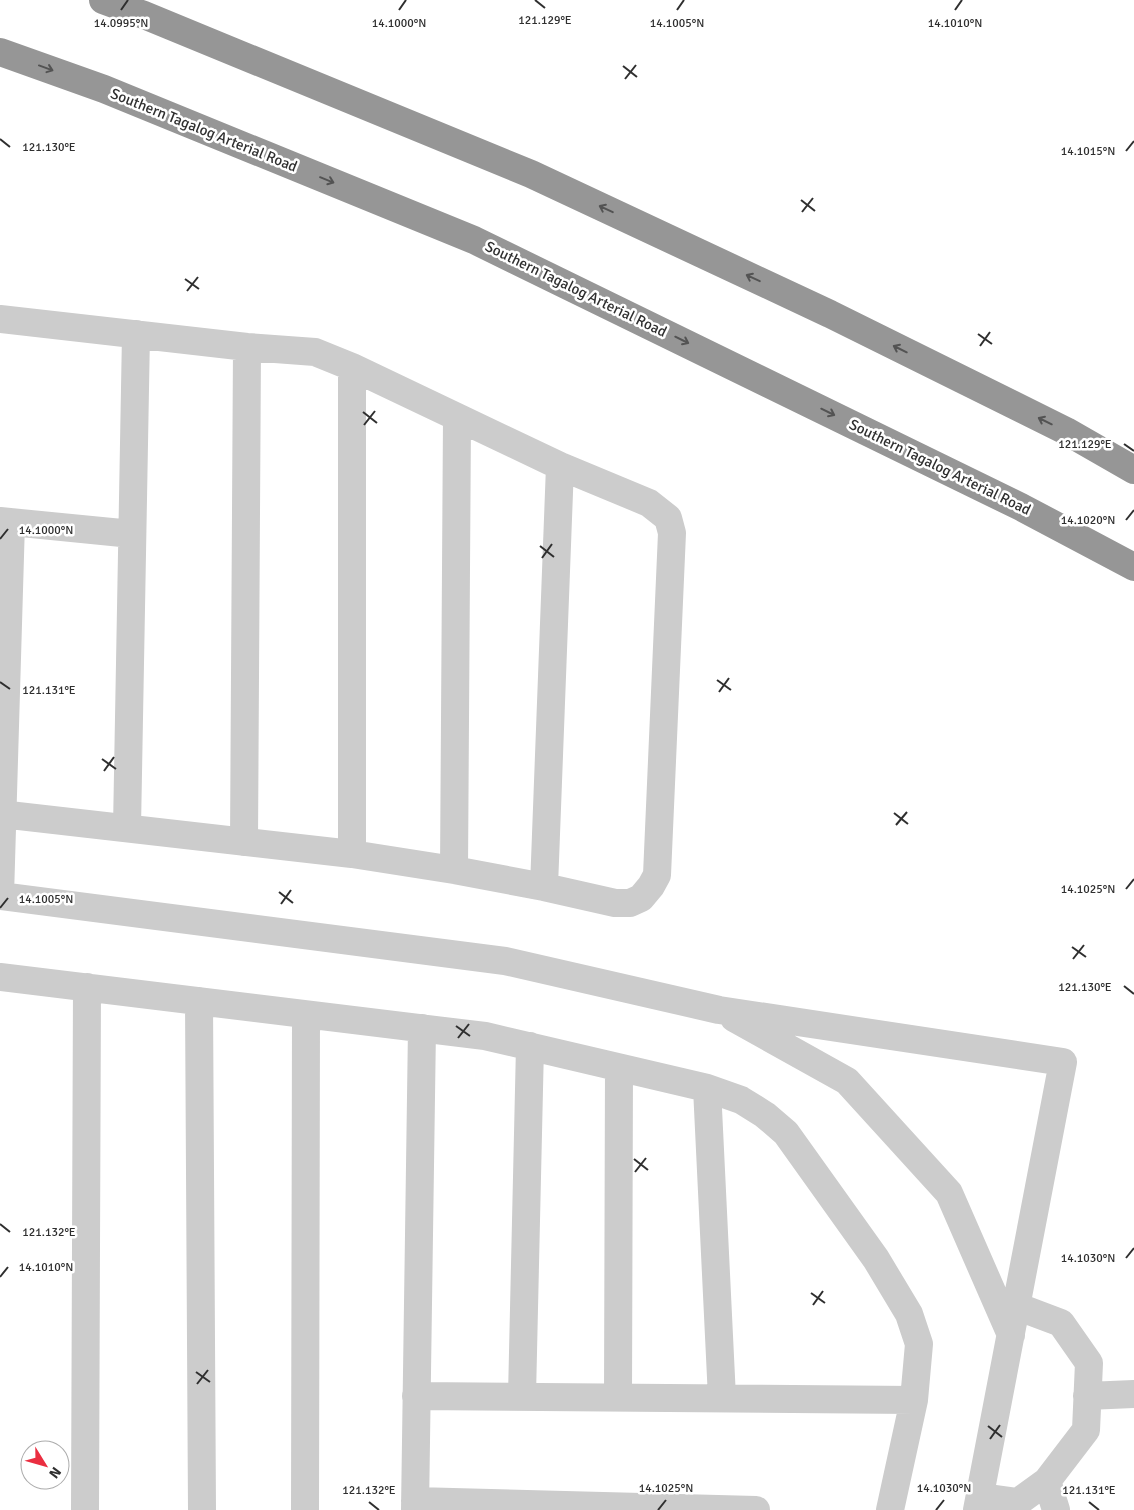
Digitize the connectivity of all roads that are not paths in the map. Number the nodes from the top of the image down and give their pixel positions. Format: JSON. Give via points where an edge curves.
{"nodes":[{"id":1,"x":103,"y":0,"type":"edge"},
{"id":2,"x":0,"y":52,"type":"edge"},
{"id":3,"x":0,"y":319,"type":"edge"},
{"id":4,"x":136,"y":334,"type":"junction"},
{"id":5,"x":248,"y":347,"type":"junction"},
{"id":6,"x":352,"y":367,"type":"junction"},
{"id":7,"x":457,"y":418,"type":"junction"},
{"id":8,"x":560,"y":466,"type":"junction"},
{"id":9,"x":1134,"y":470,"type":"edge"},
{"id":10,"x":5,"y":521,"type":"edge"},
{"id":11,"x":132,"y":534,"type":"junction"},
{"id":12,"x":1134,"y":567,"type":"edge"},
{"id":13,"x":2,"y":814,"type":"edge"},
{"id":14,"x":127,"y":828,"type":"junction"},
{"id":15,"x":244,"y":842,"type":"junction"},
{"id":16,"x":352,"y":854,"type":"junction"},
{"id":17,"x":454,"y":870,"type":"junction"},
{"id":18,"x":544,"y":887,"type":"junction"},
{"id":19,"x":0,"y":896,"type":"edge"},
{"id":20,"x":0,"y":977,"type":"edge"},
{"id":21,"x":87,"y":987,"type":"junction"},
{"id":22,"x":199,"y":1001,"type":"junction"},
{"id":23,"x":719,"y":1010,"type":"junction"},
{"id":24,"x":306,"y":1015,"type":"junction"},
{"id":25,"x":422,"y":1028,"type":"junction"},
{"id":26,"x":530,"y":1046,"type":"junction"},
{"id":27,"x":619,"y":1068,"type":"junction"},
{"id":28,"x":707,"y":1088,"type":"junction"},
{"id":29,"x":1016,"y":1306,"type":"junction"},
{"id":30,"x":1011,"y":1335,"type":"junction"},
{"id":31,"x":1134,"y":1394,"type":"edge"},
{"id":32,"x":416,"y":1396,"type":"junction"},
{"id":33,"x":522,"y":1396,"type":"junction"},
{"id":34,"x":1087,"y":1396,"type":"junction"},
{"id":35,"x":618,"y":1397,"type":"junction"},
{"id":36,"x":722,"y":1398,"type":"junction"},
{"id":37,"x":914,"y":1400,"type":"junction"},
{"id":38,"x":1047,"y":1481,"type":"junction"},
{"id":39,"x":979,"y":1504,"type":"edge"},
{"id":40,"x":415,"y":1506,"type":"edge"},
{"id":41,"x":85,"y":1510,"type":"edge"},
{"id":42,"x":202,"y":1510,"type":"edge"},
{"id":43,"x":305,"y":1510,"type":"edge"},
{"id":44,"x":756,"y":1510,"type":"edge"},
{"id":45,"x":890,"y":1510,"type":"edge"},
{"id":46,"x":1056,"y":1510,"type":"edge"}],
"edges":[{"from":9,"to":1,"type":"highway","one_way":true,"via":[[1066,431],[830,314],[531,174]]},
{"from":2,"to":12,"type":"highway","name":"Southern Tagalog Arterial Road","one_way":true,"via":[[104,90],[474,240],[1021,507]]},
{"from":3,"to":4,"type":"street"},
{"from":4,"to":5,"type":"street"},
{"from":4,"to":11,"type":"street"},
{"from":5,"to":6,"type":"street","via":[[315,352]]},
{"from":5,"to":15,"type":"street"},
{"from":6,"to":7,"type":"street"},
{"from":6,"to":16,"type":"street"},
{"from":7,"to":8,"type":"street"},
{"from":7,"to":17,"type":"street"},
{"from":8,"to":18,"type":"street"},
{"from":8,"to":18,"type":"street","via":[[649,503],[668,518],[672,532],[657,875],[641,898],[630,903],[615,903]]},
{"from":10,"to":11,"type":"street"},
{"from":10,"to":13,"type":"street"},
{"from":11,"to":14,"type":"street"},
{"from":13,"to":14,"type":"street"},
{"from":13,"to":19,"type":"street"},
{"from":14,"to":15,"type":"street"},
{"from":15,"to":16,"type":"street"},
{"from":16,"to":17,"type":"street"},
{"from":17,"to":18,"type":"street"},
{"from":19,"to":23,"type":"street","via":[[505,961]]},
{"from":20,"to":21,"type":"street"},
{"from":21,"to":22,"type":"street"},
{"from":21,"to":41,"type":"street"},
{"from":22,"to":24,"type":"street"},
{"from":22,"to":42,"type":"street"},
{"from":23,"to":29,"type":"street","via":[[1063,1062]]},
{"from":23,"to":30,"type":"street","via":[[847,1081],[949,1193]]},
{"from":24,"to":25,"type":"street"},
{"from":24,"to":43,"type":"street"},
{"from":25,"to":26,"type":"street"},
{"from":25,"to":32,"type":"street"},
{"from":26,"to":27,"type":"street"},
{"from":26,"to":33,"type":"street"},
{"from":27,"to":28,"type":"street"},
{"from":27,"to":35,"type":"street"},
{"from":28,"to":36,"type":"street"},
{"from":28,"to":37,"type":"street","via":[[740,1100],[786,1133],[876,1259],[909,1314],[919,1344]]},
{"from":29,"to":30,"type":"street"},
{"from":29,"to":34,"type":"street","via":[[1061,1323],[1089,1363]]},
{"from":30,"to":39,"type":"street"},
{"from":31,"to":34,"type":"street"},
{"from":32,"to":33,"type":"street"},
{"from":32,"to":40,"type":"street"},
{"from":33,"to":35,"type":"street"},
{"from":34,"to":38,"type":"street","via":[[1086,1430]]},
{"from":35,"to":36,"type":"street"},
{"from":36,"to":37,"type":"street"},
{"from":37,"to":45,"type":"street"},
{"from":38,"to":39,"type":"street","via":[[1018,1502]]},
{"from":38,"to":46,"type":"street"},
{"from":40,"to":44,"type":"street"}]}
